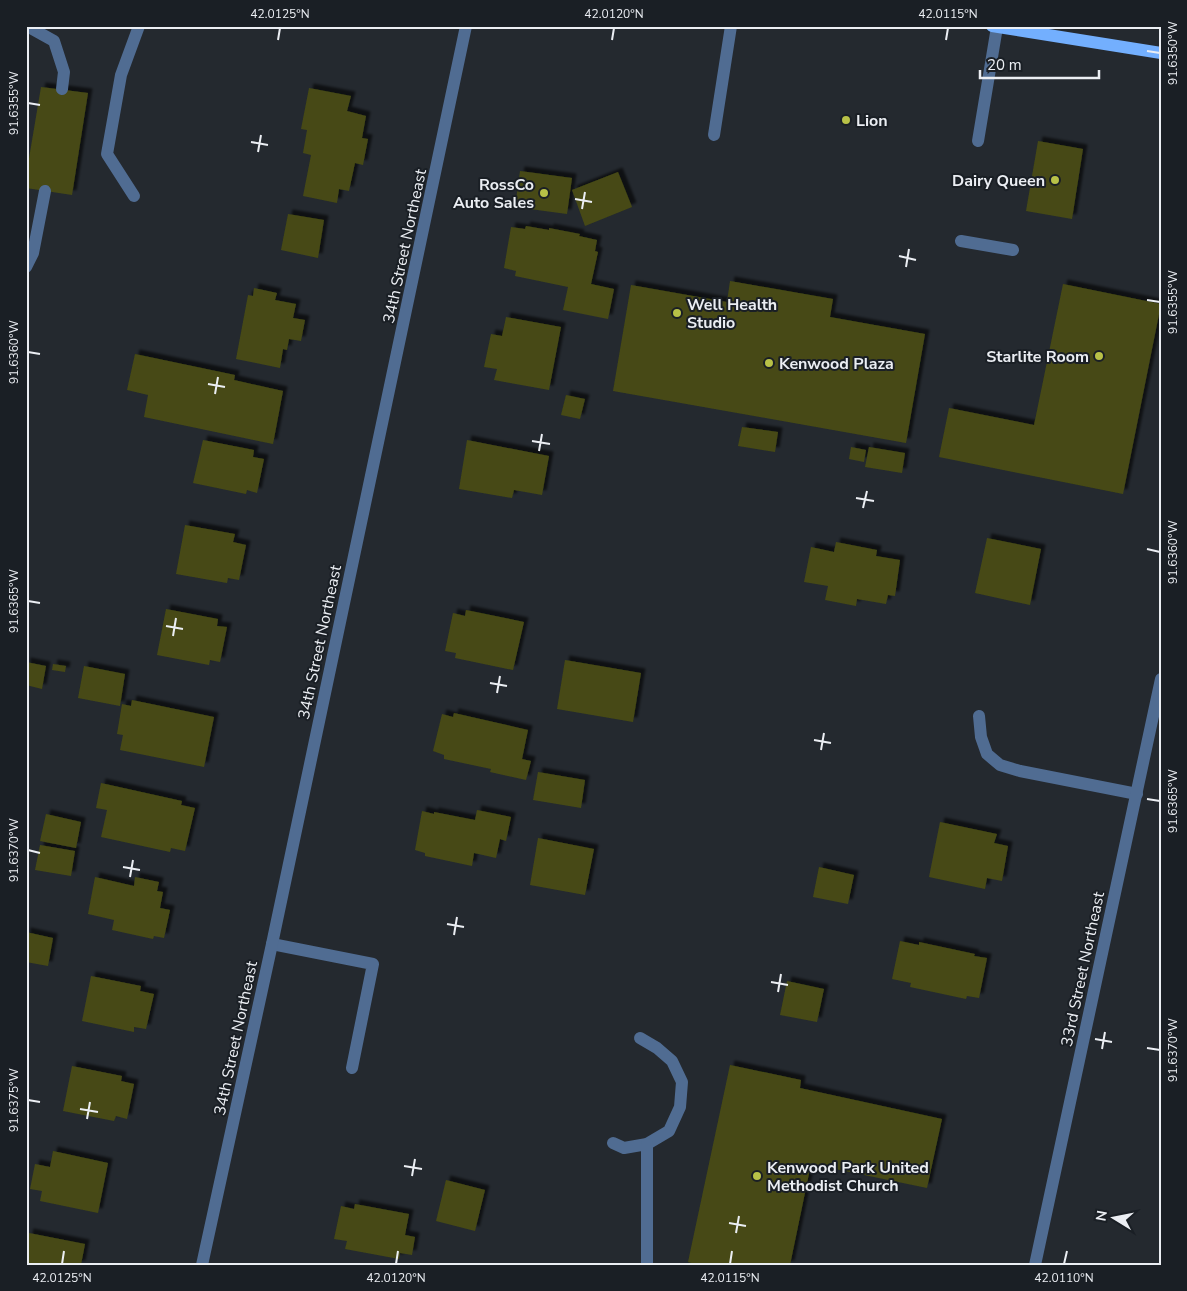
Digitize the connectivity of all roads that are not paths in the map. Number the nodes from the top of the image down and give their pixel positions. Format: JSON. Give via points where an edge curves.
{"nodes":[{"id":1,"x":28,"y":26,"type":"edge"},
{"id":2,"x":139,"y":26,"type":"edge"},
{"id":3,"x":466,"y":26,"type":"edge"},
{"id":4,"x":731,"y":26,"type":"edge"},
{"id":5,"x":995,"y":27,"type":"edge"},
{"id":6,"x":1161,"y":53,"type":"edge"},
{"id":7,"x":62,"y":89,"type":"dead end"},
{"id":8,"x":714,"y":135,"type":"dead end"},
{"id":9,"x":978,"y":141,"type":"dead end"},
{"id":10,"x":45,"y":190,"type":"dead end"},
{"id":11,"x":134,"y":196,"type":"dead end"},
{"id":12,"x":961,"y":241,"type":"dead end"},
{"id":13,"x":1013,"y":250,"type":"dead end"},
{"id":14,"x":26,"y":267,"type":"edge"},
{"id":15,"x":1161,"y":679,"type":"edge"},
{"id":16,"x":979,"y":716,"type":"dead end"},
{"id":17,"x":1137,"y":794,"type":"junction"},
{"id":18,"x":272,"y":944,"type":"junction"},
{"id":19,"x":640,"y":1038,"type":"dead end"},
{"id":20,"x":352,"y":1068,"type":"dead end"},
{"id":21,"x":612,"y":1143,"type":"dead end"},
{"id":22,"x":647,"y":1144,"type":"junction"},
{"id":23,"x":202,"y":1265,"type":"edge"},
{"id":24,"x":647,"y":1265,"type":"edge"},
{"id":25,"x":1035,"y":1265,"type":"edge"}],
"edges":[{"from":1,"to":7,"type":"street","via":[[54,41],[64,72]]},
{"from":2,"to":11,"type":"street","via":[[121,75],[106,154]]},
{"from":3,"to":18,"type":"street","name":"34th Street Northeast"},
{"from":4,"to":8,"type":"street"},
{"from":5,"to":6,"type":"main road"},
{"from":5,"to":9,"type":"street"},
{"from":10,"to":14,"type":"street","via":[[33,253]]},
{"from":12,"to":13,"type":"street"},
{"from":15,"to":17,"type":"street","name":"33rd Street Northeast"},
{"from":16,"to":17,"type":"street","via":[[987,754],[1000,765]]},
{"from":17,"to":25,"type":"street","name":"33rd Street Northeast"},
{"from":18,"to":20,"type":"street","via":[[373,964]]},
{"from":18,"to":23,"type":"street","name":"34th Street Northeast"},
{"from":19,"to":22,"type":"street","via":[[672,1061],[682,1082],[680,1107],[670,1131]]},
{"from":21,"to":22,"type":"street","via":[[624,1148]]},
{"from":22,"to":24,"type":"street"}]}
